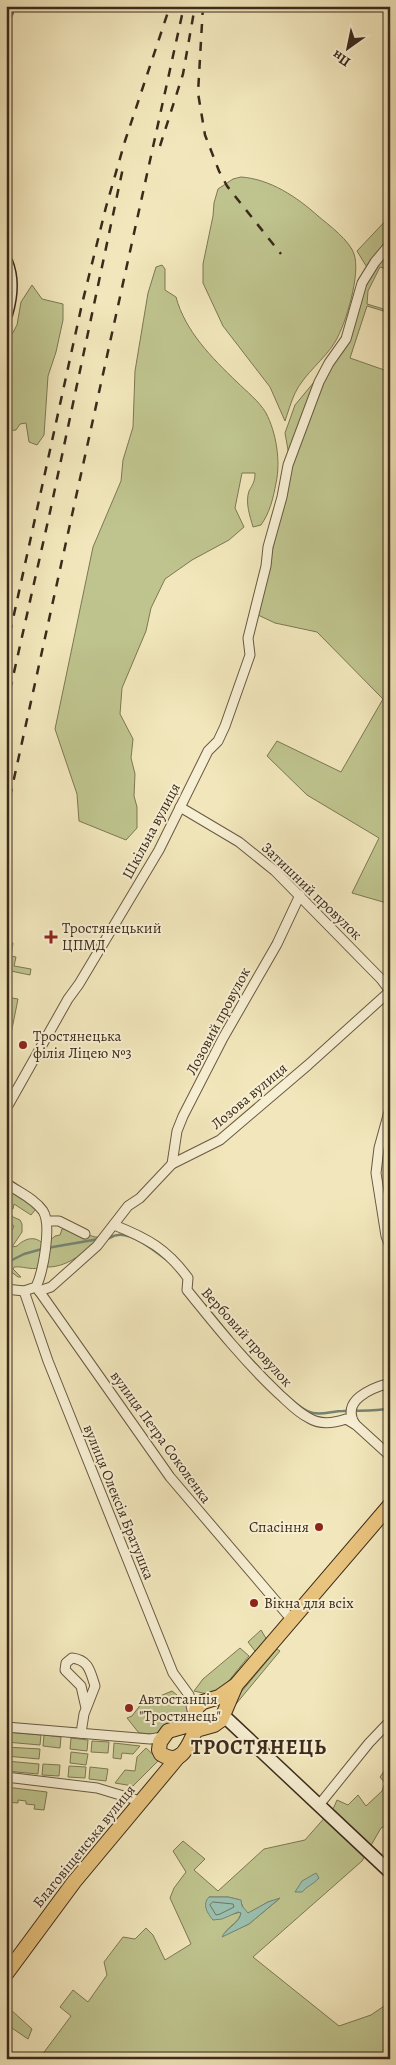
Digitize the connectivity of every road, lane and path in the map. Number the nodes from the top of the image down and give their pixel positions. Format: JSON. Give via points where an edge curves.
{"nodes":[{"id":1,"x":8,"y":6,"type":"edge"},
{"id":2,"x":6,"y":13,"type":"edge"},
{"id":3,"x":390,"y":244,"type":"edge"},
{"id":4,"x":6,"y":262,"type":"edge"},
{"id":5,"x":6,"y":314,"type":"edge"},
{"id":6,"x":180,"y":807,"type":"junction"},
{"id":7,"x":300,"y":895,"type":"junction"},
{"id":8,"x":390,"y":991,"type":"edge"},
{"id":9,"x":390,"y":1108,"type":"edge"},
{"id":10,"x":6,"y":1109,"type":"edge"},
{"id":11,"x":172,"y":1164,"type":"junction"},
{"id":12,"x":6,"y":1183,"type":"edge"},
{"id":13,"x":47,"y":1221,"type":"junction"},
{"id":14,"x":114,"y":1225,"type":"junction"},
{"id":15,"x":85,"y":1234,"type":"dead end"},
{"id":16,"x":390,"y":1246,"type":"edge"},
{"id":17,"x":6,"y":1289,"type":"edge"},
{"id":18,"x":38,"y":1289,"type":"junction"},
{"id":19,"x":24,"y":1291,"type":"junction"},
{"id":20,"x":390,"y":1383,"type":"edge"},
{"id":21,"x":356,"y":1425,"type":"junction"},
{"id":22,"x":390,"y":1456,"type":"edge"},
{"id":23,"x":390,"y":1505,"type":"edge"},
{"id":24,"x":292,"y":1620,"type":"junction"},
{"id":25,"x":189,"y":1695,"type":"junction"},
{"id":26,"x":204,"y":1701,"type":"junction"},
{"id":27,"x":223,"y":1706,"type":"junction"},
{"id":28,"x":86,"y":1708,"type":"junction"},
{"id":29,"x":390,"y":1721,"type":"edge"},
{"id":30,"x":6,"y":1727,"type":"edge"},
{"id":31,"x":194,"y":1727,"type":"junction"},
{"id":32,"x":81,"y":1733,"type":"junction"},
{"id":33,"x":163,"y":1753,"type":"junction"},
{"id":34,"x":6,"y":1777,"type":"edge"},
{"id":35,"x":140,"y":1802,"type":"junction"},
{"id":36,"x":319,"y":1805,"type":"junction"},
{"id":37,"x":390,"y":1872,"type":"edge"},
{"id":38,"x":6,"y":1974,"type":"edge"}],
"edges":[{"from":1,"to":2,"type":"main road"},
{"from":3,"to":6,"type":"street","name":"Шкільна вулиця","via":[[362,283],[346,338],[319,382],[288,465],[248,638],[250,655],[218,741],[208,751]]},
{"from":4,"to":5,"type":"main road","via":[[10,272],[10,299]]},
{"from":6,"to":7,"type":"street","name":"Затишний провулок","via":[[239,842]]},
{"from":6,"to":10,"type":"street","name":"Шкільна вулиця","via":[[159,850],[68,999]]},
{"from":7,"to":8,"type":"street","name":"Затишний провулок"},
{"from":7,"to":11,"type":"street","name":"Лозовий провулок","via":[[277,944],[183,1116]]},
{"from":8,"to":11,"type":"street","name":"Лозова вулиця","via":[[220,1140]]},
{"from":9,"to":16,"type":"street","via":[[376,1173]]},
{"from":11,"to":14,"type":"street","name":"Лозова вулиця","via":[[128,1206]]},
{"from":12,"to":13,"type":"street","via":[[36,1204]]},
{"from":13,"to":15,"type":"street","via":[[59,1221]]},
{"from":13,"to":18,"type":"street"},
{"from":14,"to":18,"type":"street","name":"Лозова вулиця","via":[[67,1274],[51,1287]]},
{"from":14,"to":21,"type":"street","name":"Вербовий провулок","via":[[157,1245],[178,1264],[188,1278],[187,1290],[229,1342],[309,1419],[334,1423],[346,1420]]},
{"from":17,"to":19,"type":"street"},
{"from":18,"to":19,"type":"street","name":"Лозова вулиця"},
{"from":18,"to":24,"type":"street","name":"вулиця Петра Соколенка","via":[[170,1477]]},
{"from":19,"to":25,"type":"street","name":"вулиця Олексія Братушка","via":[[48,1361],[173,1674]]},
{"from":20,"to":21,"type":"street","via":[[357,1398],[351,1411]]},
{"from":21,"to":22,"type":"street"},
{"from":23,"to":24,"type":"main road","name":"Благовіщенська вулиця"},
{"from":24,"to":27,"type":"main road","name":"Благовіщенська вулиця"},
{"from":25,"to":26,"type":"street"},
{"from":25,"to":31,"type":"street","name":"вулиця Олексія Братушка"},
{"from":26,"to":27,"type":"main road","name":"Благовіщенська вулиця"},
{"from":26,"to":31,"type":"main road","name":"Благовіщенська вулиця","via":[[197,1707]]},
{"from":27,"to":31,"type":"main road","name":"Благовіщенська вулиця","via":[[214,1725]]},
{"from":27,"to":36,"type":"main road"},
{"from":28,"to":28,"type":"street","via":[[95,1686],[88,1665],[81,1659],[72,1658],[66,1663],[65,1670],[81,1686]]},
{"from":28,"to":32,"type":"street"},
{"from":29,"to":36,"type":"street"},
{"from":30,"to":32,"type":"street"},
{"from":31,"to":33,"type":"main road","name":"Благовіщенська вулиця","via":[[188,1748]]},
{"from":31,"to":33,"type":"main road","name":"Благовіщенська вулиця","via":[[170,1730]]},
{"from":32,"to":33,"type":"street"},
{"from":33,"to":35,"type":"main road","name":"Благовіщенська вулиця"},
{"from":34,"to":35,"type":"street","via":[[97,1788]]},
{"from":35,"to":38,"type":"main road","name":"Благовіщенська вулиця","via":[[74,1882]]},
{"from":36,"to":37,"type":"main road"}]}
